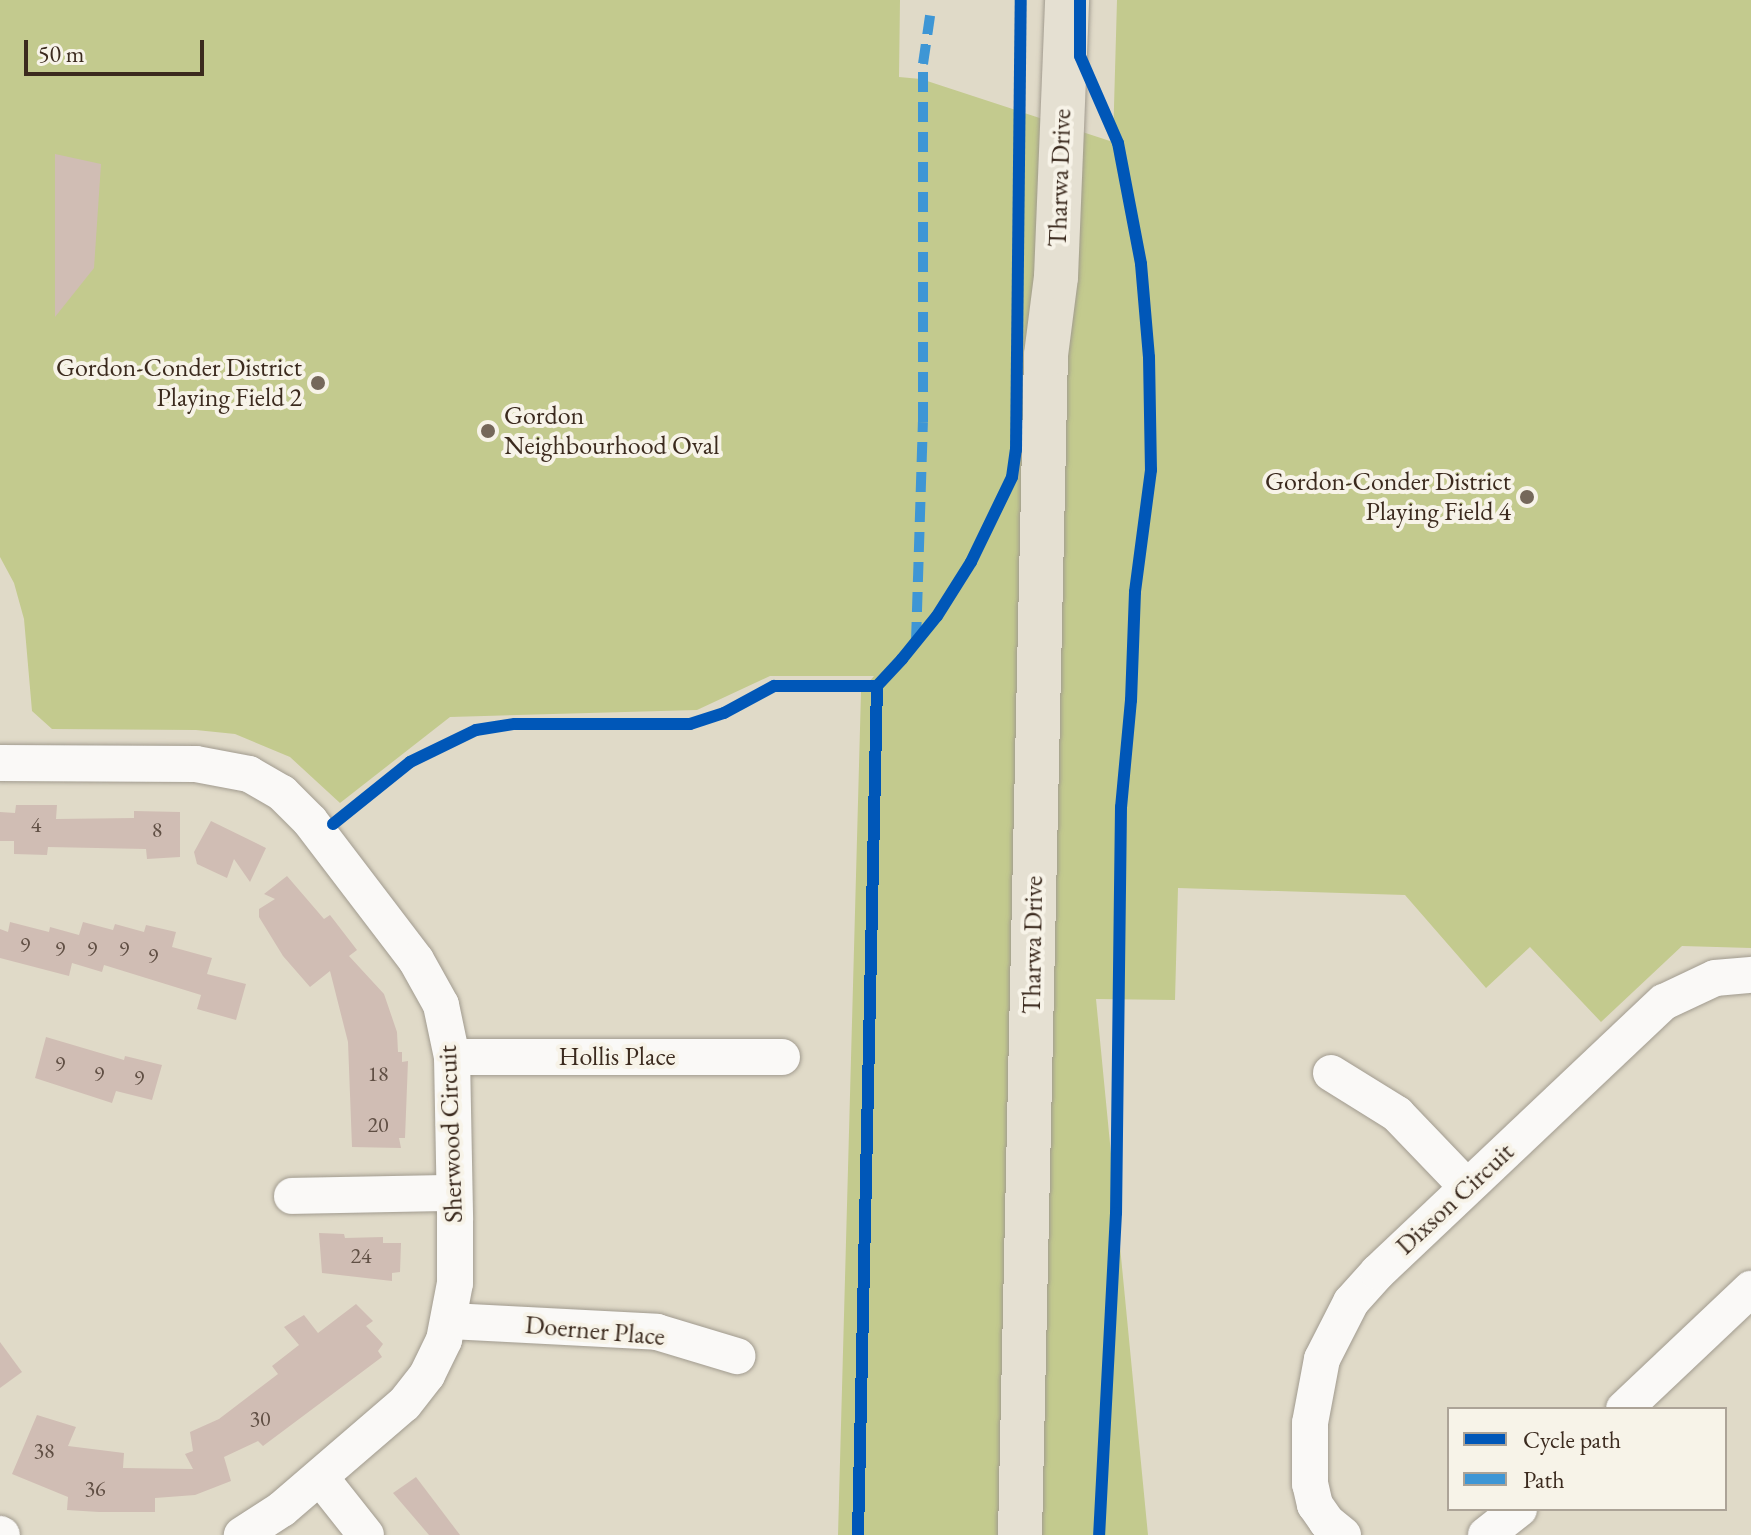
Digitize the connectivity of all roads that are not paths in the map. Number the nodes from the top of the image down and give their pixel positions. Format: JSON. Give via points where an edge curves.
{"nodes":[{"id":1,"x":1054,"y":8,"type":"edge"},
{"id":2,"x":1,"y":753,"type":"edge"},
{"id":3,"x":1751,"y":975,"type":"edge"},
{"id":4,"x":452,"y":1057,"type":"junction"},
{"id":5,"x":782,"y":1057,"type":"dead end"},
{"id":6,"x":1331,"y":1073,"type":"dead end"},
{"id":7,"x":1467,"y":1187,"type":"junction"},
{"id":8,"x":454,"y":1193,"type":"junction"},
{"id":9,"x":292,"y":1196,"type":"dead end"},
{"id":10,"x":1751,"y":1289,"type":"edge"},
{"id":11,"x":450,"y":1321,"type":"junction"},
{"id":12,"x":737,"y":1356,"type":"dead end"},
{"id":13,"x":1626,"y":1407,"type":"edge"},
{"id":14,"x":320,"y":1477,"type":"junction"},
{"id":15,"x":1516,"y":1511,"type":"edge"},
{"id":16,"x":1327,"y":1531,"type":"edge"},
{"id":17,"x":242,"y":1535,"type":"edge"},
{"id":18,"x":366,"y":1535,"type":"edge"},
{"id":19,"x":1020,"y":1535,"type":"edge"},
{"id":20,"x":1486,"y":1535,"type":"edge"}],
"edges":[{"from":1,"to":19,"type":"main road","name":"Tharwa Drive","via":[[1038,276],[1046,355]]},
{"from":2,"to":4,"type":"street","name":"Sherwood Circuit","via":[[196,764],[249,774],[282,793],[310,821],[416,960],[441,1005]]},
{"from":3,"to":7,"type":"street","name":"Dixson Circuit","via":[[1715,978],[1664,1002]]},
{"from":4,"to":5,"type":"street","name":"Hollis Place"},
{"from":4,"to":8,"type":"street","name":"Sherwood Circuit"},
{"from":6,"to":7,"type":"street","via":[[1397,1114]]},
{"from":7,"to":16,"type":"street","name":"Dixson Circuit","via":[[1351,1302],[1322,1359],[1310,1423],[1310,1484]]},
{"from":8,"to":9,"type":"street"},
{"from":8,"to":11,"type":"street","name":"Sherwood Circuit"},
{"from":10,"to":13,"type":"street"},
{"from":11,"to":12,"type":"street","name":"Doerner Place","via":[[657,1332]]},
{"from":11,"to":14,"type":"street","name":"Sherwood Circuit","via":[[427,1375],[404,1404]]},
{"from":14,"to":17,"type":"street","name":"Sherwood Circuit"},
{"from":14,"to":18,"type":"street"},
{"from":15,"to":20,"type":"street"}]}
